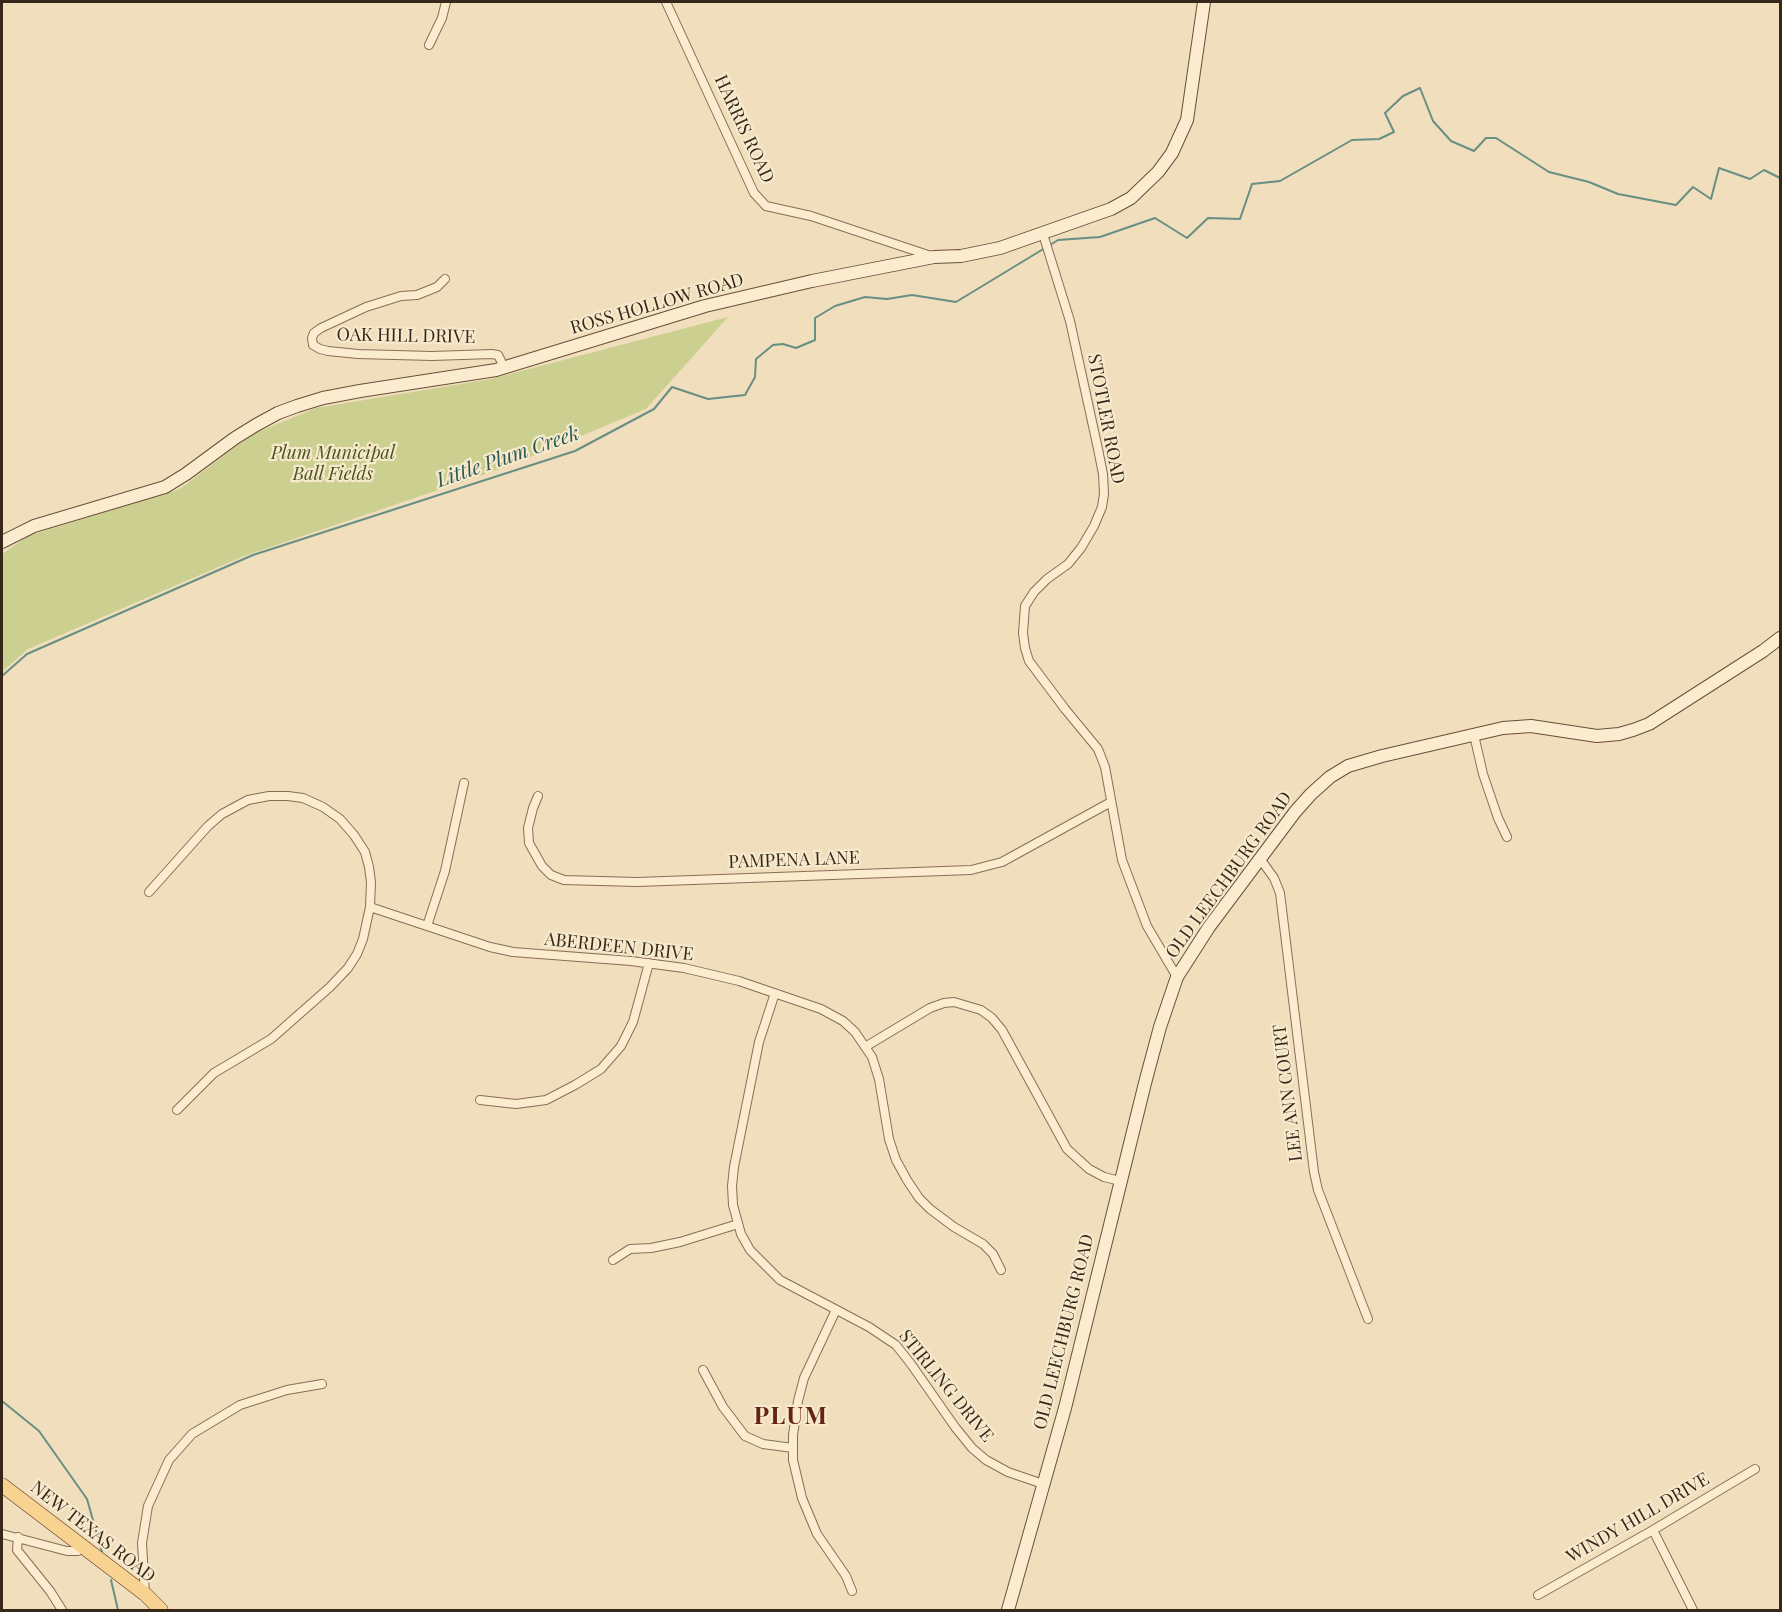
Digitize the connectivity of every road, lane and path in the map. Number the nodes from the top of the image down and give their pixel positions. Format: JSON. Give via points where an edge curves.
{"nodes":[{"id":1,"x":446,"y":2,"type":"edge"},
{"id":2,"x":666,"y":2,"type":"edge"},
{"id":3,"x":1204,"y":2,"type":"edge"},
{"id":4,"x":429,"y":45,"type":"dead end"},
{"id":5,"x":1045,"y":238,"type":"junction"},
{"id":6,"x":934,"y":258,"type":"junction"},
{"id":7,"x":445,"y":279,"type":"dead end"},
{"id":8,"x":504,"y":368,"type":"junction"},
{"id":9,"x":2,"y":542,"type":"edge"},
{"id":10,"x":1780,"y":638,"type":"edge"},
{"id":11,"x":1474,"y":735,"type":"junction"},
{"id":12,"x":464,"y":783,"type":"dead end"},
{"id":13,"x":538,"y":796,"type":"dead end"},
{"id":14,"x":1111,"y":802,"type":"junction"},
{"id":15,"x":1507,"y":837,"type":"dead end"},
{"id":16,"x":1261,"y":860,"type":"junction"},
{"id":17,"x":149,"y":892,"type":"dead end"},
{"id":18,"x":370,"y":907,"type":"junction"},
{"id":19,"x":427,"y":926,"type":"junction"},
{"id":20,"x":649,"y":963,"type":"junction"},
{"id":21,"x":1177,"y":977,"type":"junction"},
{"id":22,"x":775,"y":993,"type":"junction"},
{"id":23,"x":865,"y":1047,"type":"junction"},
{"id":24,"x":480,"y":1100,"type":"dead end"},
{"id":25,"x":177,"y":1110,"type":"dead end"},
{"id":26,"x":1120,"y":1181,"type":"junction"},
{"id":27,"x":738,"y":1224,"type":"junction"},
{"id":28,"x":613,"y":1260,"type":"dead end"},
{"id":29,"x":1001,"y":1270,"type":"dead end"},
{"id":30,"x":836,"y":1310,"type":"junction"},
{"id":31,"x":1368,"y":1319,"type":"dead end"},
{"id":32,"x":703,"y":1370,"type":"dead end"},
{"id":33,"x":322,"y":1384,"type":"dead end"},
{"id":34,"x":793,"y":1448,"type":"junction"},
{"id":35,"x":1755,"y":1468,"type":"dead end"},
{"id":36,"x":1043,"y":1484,"type":"junction"},
{"id":37,"x":2,"y":1485,"type":"edge"},
{"id":38,"x":1653,"y":1530,"type":"junction"},
{"id":39,"x":2,"y":1534,"type":"edge"},
{"id":40,"x":18,"y":1538,"type":"junction"},
{"id":41,"x":82,"y":1546,"type":"junction"},
{"id":42,"x":852,"y":1591,"type":"dead end"},
{"id":43,"x":145,"y":1594,"type":"junction"},
{"id":44,"x":1538,"y":1596,"type":"dead end"},
{"id":45,"x":62,"y":1611,"type":"edge"},
{"id":46,"x":161,"y":1611,"type":"edge"},
{"id":47,"x":1008,"y":1611,"type":"edge"},
{"id":48,"x":1693,"y":1611,"type":"edge"}],
"edges":[{"from":1,"to":4,"type":"street"},
{"from":2,"to":6,"type":"street","name":"HARRIS ROAD","via":[[754,193],[766,206],[811,216]]},
{"from":3,"to":5,"type":"street","name":"ROSS HOLLOW ROAD","via":[[1186,120],[1172,153],[1131,198]]},
{"from":5,"to":6,"type":"street","name":"ROSS HOLLOW ROAD"},
{"from":5,"to":14,"type":"street","name":"STOTLER ROAD","via":[[1070,321],[1104,494],[1102,507],[1081,549],[1034,592],[1025,606],[1023,633],[1029,661],[1098,749]]},
{"from":6,"to":8,"type":"street","name":"ROSS HOLLOW ROAD","via":[[705,306]]},
{"from":7,"to":8,"type":"street","name":"OAK HILL DRIVE","via":[[417,295],[366,307],[321,328],[314,333],[313,345],[358,354],[492,354],[498,356]]},
{"from":8,"to":9,"type":"street","name":"ROSS HOLLOW ROAD","via":[[341,394],[297,406],[256,424],[165,486],[34,526]]},
{"from":10,"to":11,"type":"street","name":"OLD LEECHBURG ROAD","via":[[1634,730],[1597,736],[1531,726]]},
{"from":11,"to":15,"type":"street","via":[[1483,774]]},
{"from":11,"to":16,"type":"street","name":"OLD LEECHBURG ROAD","via":[[1348,766],[1311,794]]},
{"from":12,"to":19,"type":"street","via":[[445,872]]},
{"from":13,"to":14,"type":"street","name":"PAMPENA LANE","via":[[528,828],[529,843],[551,875],[564,880],[637,882],[971,870],[1002,862]]},
{"from":14,"to":21,"type":"street","name":"STOTLER ROAD","via":[[1122,860],[1147,926]]},
{"from":16,"to":21,"type":"street","name":"OLD LEECHBURG ROAD","via":[[1209,927]]},
{"from":16,"to":31,"type":"street","name":"LEE ANN COURT","via":[[1281,893],[1318,1190]]},
{"from":17,"to":18,"type":"street","via":[[222,814],[248,800],[288,796],[323,807],[354,835],[369,867]]},
{"from":18,"to":19,"type":"street","name":"ABERDEEN DRIVE"},
{"from":18,"to":25,"type":"street","via":[[357,954],[330,987],[271,1039],[214,1073]]},
{"from":19,"to":20,"type":"street","name":"ABERDEEN DRIVE","via":[[513,952]]},
{"from":20,"to":22,"type":"street","name":"ABERDEEN DRIVE","via":[[739,981]]},
{"from":20,"to":24,"type":"street","via":[[633,1022],[621,1046],[601,1069],[546,1100],[516,1104]]},
{"from":21,"to":26,"type":"street","name":"OLD LEECHBURG ROAD"},
{"from":22,"to":23,"type":"street","name":"ABERDEEN DRIVE","via":[[843,1021]]},
{"from":22,"to":27,"type":"street","name":"STIRLING DRIVE","via":[[759,1042],[734,1167],[733,1205]]},
{"from":23,"to":26,"type":"street","via":[[944,1003],[981,1010],[1002,1030],[1067,1149],[1089,1169]]},
{"from":23,"to":29,"type":"street","name":"ABERDEEN DRIVE","via":[[879,1079],[889,1139],[907,1180],[930,1209],[983,1244]]},
{"from":26,"to":36,"type":"street","name":"OLD LEECHBURG ROAD"},
{"from":27,"to":28,"type":"street","via":[[680,1242],[630,1250]]},
{"from":27,"to":30,"type":"street","name":"STIRLING DRIVE","via":[[750,1250],[780,1280]]},
{"from":30,"to":34,"type":"street","via":[[804,1378]]},
{"from":30,"to":36,"type":"street","name":"STIRLING DRIVE","via":[[896,1345],[955,1427],[986,1460]]},
{"from":32,"to":34,"type":"street","via":[[745,1436],[763,1444]]},
{"from":33,"to":43,"type":"street","via":[[287,1390],[240,1406],[192,1434],[169,1460],[148,1506],[142,1543]]},
{"from":34,"to":42,"type":"street","via":[[802,1498],[817,1534]]},
{"from":35,"to":38,"type":"street","name":"WINDY HILL DRIVE"},
{"from":36,"to":47,"type":"street","name":"OLD LEECHBURG ROAD"},
{"from":37,"to":41,"type":"main road","name":"NEW TEXAS ROAD"},
{"from":38,"to":44,"type":"street","name":"WINDY HILL DRIVE"},
{"from":38,"to":48,"type":"street"},
{"from":39,"to":40,"type":"street"},
{"from":40,"to":41,"type":"street","via":[[66,1551],[78,1551]]},
{"from":40,"to":45,"type":"street","via":[[17,1550]]},
{"from":41,"to":43,"type":"main road","name":"NEW TEXAS ROAD"},
{"from":43,"to":46,"type":"main road","name":"NEW TEXAS ROAD"}]}
